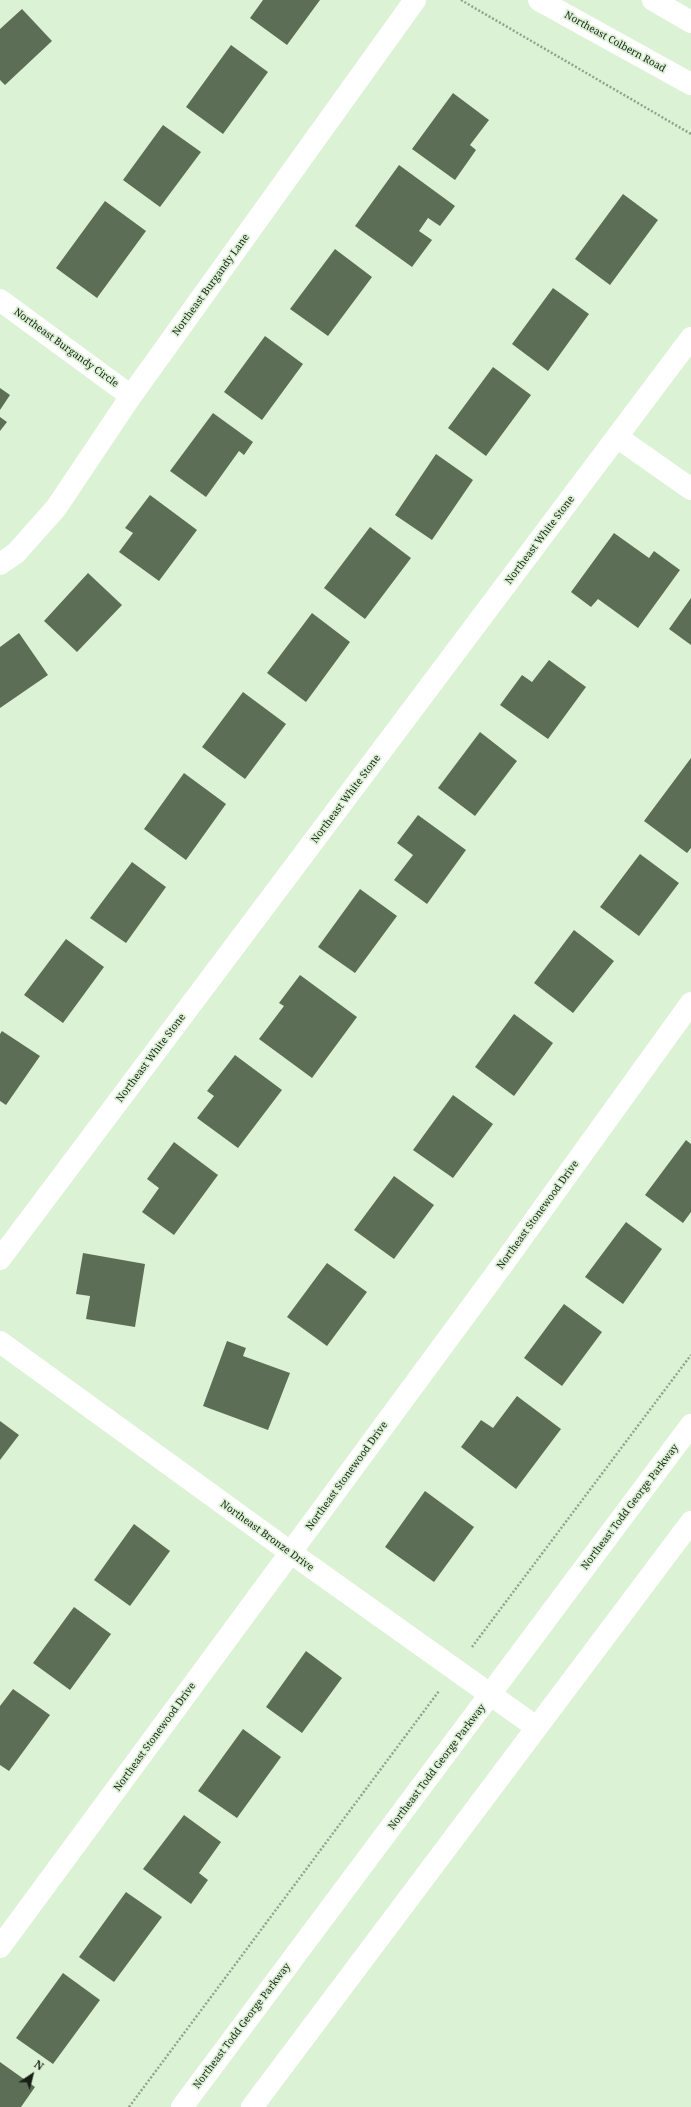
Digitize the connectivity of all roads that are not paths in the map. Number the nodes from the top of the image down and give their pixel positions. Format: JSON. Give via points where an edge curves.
{"nodes":[{"id":1,"x":415,"y":0,"type":"edge"},
{"id":2,"x":539,"y":0,"type":"edge"},
{"id":3,"x":653,"y":0,"type":"edge"},
{"id":4,"x":691,"y":22,"type":"edge"},
{"id":5,"x":691,"y":84,"type":"edge"},
{"id":6,"x":0,"y":300,"type":"edge"},
{"id":7,"x":691,"y":338,"type":"edge"},
{"id":8,"x":131,"y":396,"type":"junction"},
{"id":9,"x":617,"y":437,"type":"junction"},
{"id":10,"x":691,"y":489,"type":"edge"},
{"id":11,"x":0,"y":564,"type":"edge"},
{"id":12,"x":691,"y":1003,"type":"edge"},
{"id":13,"x":0,"y":1259,"type":"edge"},
{"id":14,"x":0,"y":1342,"type":"edge"},
{"id":15,"x":691,"y":1425,"type":"edge"},
{"id":16,"x":691,"y":1522,"type":"edge"},
{"id":17,"x":290,"y":1552,"type":"junction"},
{"id":18,"x":490,"y":1695,"type":"junction"},
{"id":19,"x":536,"y":1727,"type":"junction"},
{"id":20,"x":0,"y":1947,"type":"edge"},
{"id":21,"x":182,"y":2107,"type":"edge"},
{"id":22,"x":252,"y":2107,"type":"edge"}],
"edges":[{"from":1,"to":8,"type":"street","name":"Northeast Burgandy Lane"},
{"from":2,"to":5,"type":"street","name":"Northeast Colbern Road"},
{"from":3,"to":4,"type":"street"},
{"from":6,"to":8,"type":"street","name":"Northeast Burgandy Circle"},
{"from":7,"to":9,"type":"street","name":"Northeast White Stone"},
{"from":8,"to":11,"type":"street","name":"Northeast Burgandy Lane","via":[[56,508],[16,553]]},
{"from":9,"to":10,"type":"street"},
{"from":9,"to":13,"type":"street","name":"Northeast White Stone"},
{"from":12,"to":17,"type":"street","name":"Northeast Stonewood Drive","via":[[503,1264]]},
{"from":14,"to":17,"type":"street","name":"Northeast Bronze Drive"},
{"from":15,"to":18,"type":"street","name":"Northeast Todd George Parkway"},
{"from":16,"to":19,"type":"street"},
{"from":17,"to":18,"type":"street","name":"Northeast Bronze Drive"},
{"from":17,"to":20,"type":"street","name":"Northeast Stonewood Drive"},
{"from":18,"to":19,"type":"street","name":"Northeast Bronze Drive"},
{"from":18,"to":21,"type":"street","name":"Northeast Todd George Parkway"},
{"from":19,"to":22,"type":"street"}]}
